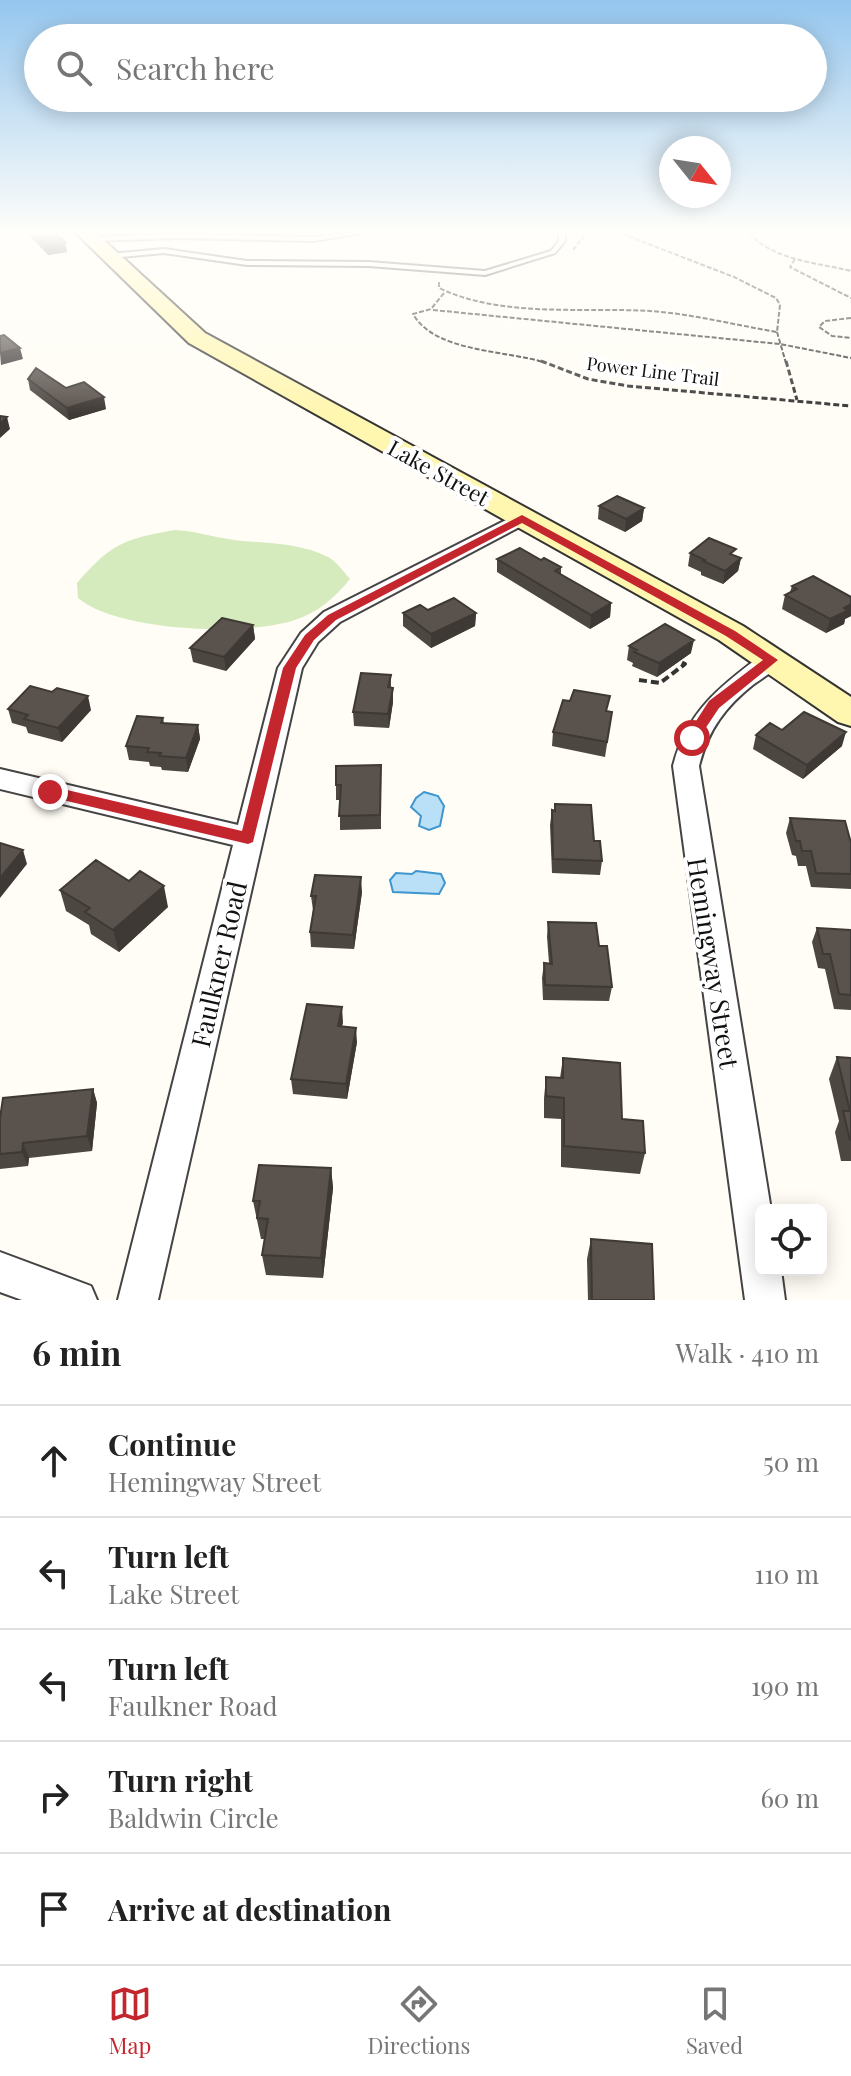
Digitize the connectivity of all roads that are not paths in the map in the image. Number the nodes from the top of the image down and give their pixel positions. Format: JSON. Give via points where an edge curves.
{"nodes":[{"id":1,"x":150,"y":294,"type":"edge"},
{"id":2,"x":522,"y":518,"type":"junction"},
{"id":3,"x":771,"y":660,"type":"junction"},
{"id":4,"x":851,"y":714,"type":"edge"},
{"id":5,"x":0,"y":779,"type":"edge"},
{"id":6,"x":248,"y":838,"type":"junction"},
{"id":7,"x":0,"y":1272,"type":"edge"},
{"id":8,"x":77,"y":1300,"type":"edge"},
{"id":9,"x":138,"y":1300,"type":"edge"},
{"id":10,"x":765,"y":1300,"type":"edge"}],
"edges":[{"from":1,"to":2,"type":"main road","name":"Lake Street","via":[[197,338]]},
{"from":2,"to":3,"type":"main road","name":"Lake Street"},
{"from":2,"to":6,"type":"street","name":"Faulkner Road","via":[[332,617],[309,638],[290,668]]},
{"from":3,"to":4,"type":"main road","name":"Lake Street"},
{"from":3,"to":10,"type":"street","name":"Hemingway Street","via":[[714,704],[690,743],[686,766]]},
{"from":5,"to":6,"type":"street"},
{"from":6,"to":9,"type":"street","name":"Faulkner Road"},
{"from":7,"to":8,"type":"street"}]}
